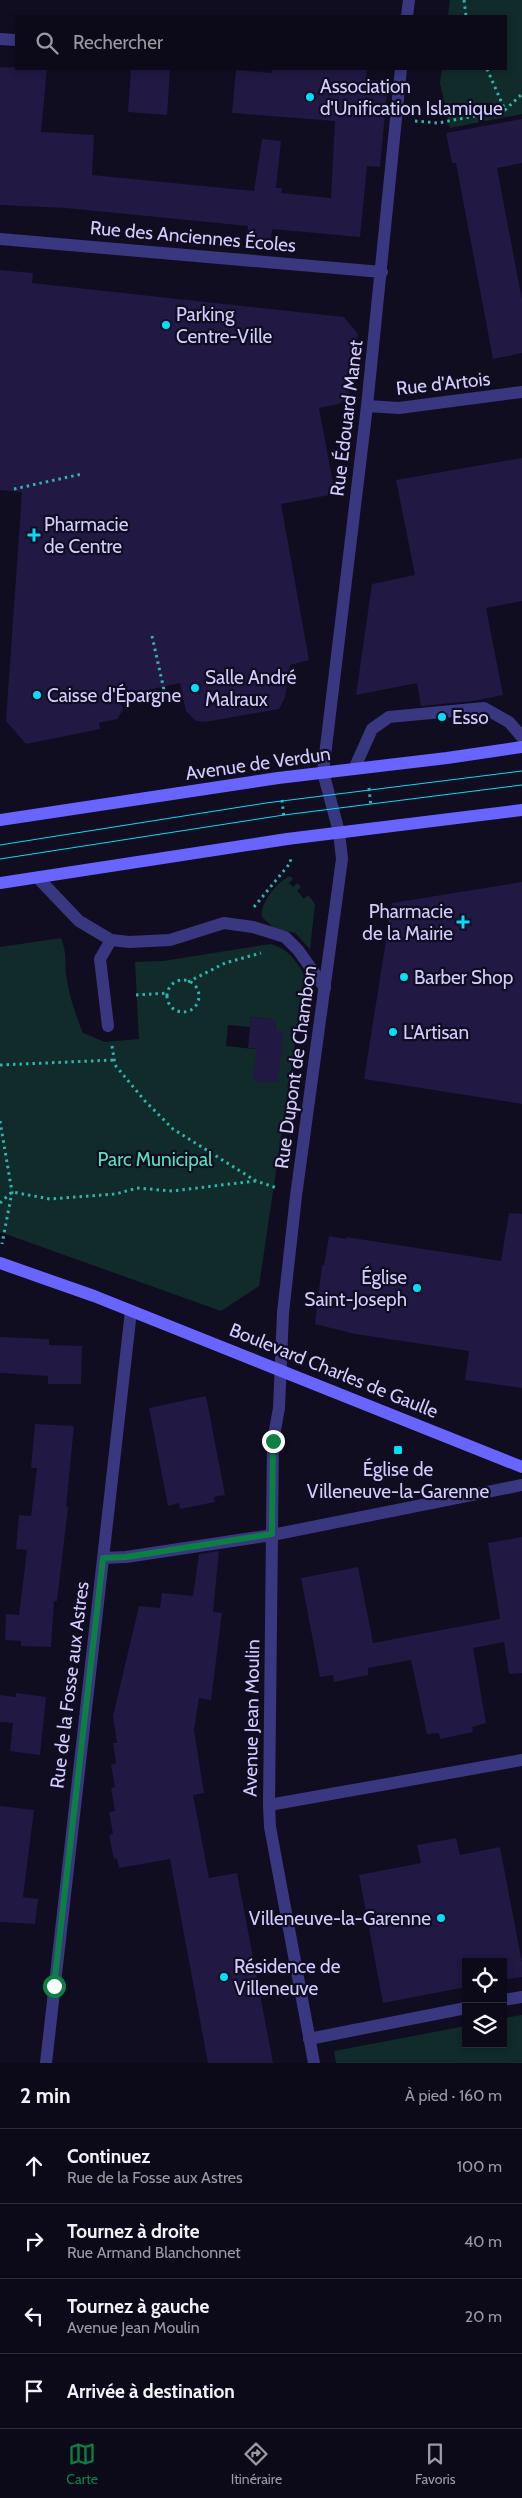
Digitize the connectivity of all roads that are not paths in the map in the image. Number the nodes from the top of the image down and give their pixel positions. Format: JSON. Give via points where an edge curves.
{"nodes":[{"id":1,"x":409,"y":0,"type":"edge"},
{"id":2,"x":407,"y":15,"type":"edge"},
{"id":3,"x":0,"y":39,"type":"edge"},
{"id":4,"x":15,"y":40,"type":"edge"},
{"id":5,"x":401,"y":70,"type":"edge"},
{"id":6,"x":0,"y":239,"type":"edge"},
{"id":7,"x":382,"y":272,"type":"junction"},
{"id":8,"x":522,"y":392,"type":"edge"},
{"id":9,"x":367,"y":406,"type":"junction"},
{"id":10,"x":522,"y":737,"type":"edge"},
{"id":11,"x":522,"y":747,"type":"edge"},
{"id":12,"x":354,"y":769,"type":"junction"},
{"id":13,"x":323,"y":772,"type":"junction"},
{"id":14,"x":522,"y":810,"type":"edge"},
{"id":15,"x":0,"y":820,"type":"edge"},
{"id":16,"x":339,"y":832,"type":"junction"},
{"id":17,"x":38,"y":878,"type":"junction"},
{"id":18,"x":0,"y":884,"type":"edge"},
{"id":19,"x":111,"y":940,"type":"junction"},
{"id":20,"x":326,"y":988,"type":"junction"},
{"id":21,"x":108,"y":1026,"type":"road end"},
{"id":22,"x":0,"y":1263,"type":"edge"},
{"id":23,"x":131,"y":1311,"type":"junction"},
{"id":24,"x":282,"y":1370,"type":"junction"},
{"id":25,"x":522,"y":1467,"type":"edge"},
{"id":26,"x":522,"y":1485,"type":"edge"},
{"id":27,"x":272,"y":1534,"type":"junction"},
{"id":28,"x":103,"y":1558,"type":"junction"},
{"id":29,"x":522,"y":1760,"type":"edge"},
{"id":30,"x":269,"y":1805,"type":"junction"},
{"id":31,"x":522,"y":1997,"type":"edge"},
{"id":32,"x":507,"y":1999,"type":"edge"},
{"id":33,"x":462,"y":2009,"type":"edge"},
{"id":34,"x":309,"y":2039,"type":"junction"},
{"id":35,"x":46,"y":2063,"type":"edge"},
{"id":36,"x":314,"y":2063,"type":"edge"}],
"edges":[{"from":1,"to":2,"type":"street"},
{"from":3,"to":4,"type":"street"},
{"from":5,"to":7,"type":"street","name":"Rue Édouard Manet"},
{"from":6,"to":7,"type":"street","name":"Rue des Anciennes Écoles"},
{"from":7,"to":9,"type":"street","name":"Rue Édouard Manet"},
{"from":8,"to":9,"type":"street","name":"Rue d'Artois","via":[[399,408]]},
{"from":9,"to":13,"type":"street","name":"Rue Édouard Manet"},
{"from":10,"to":12,"type":"street","via":[[509,722],[484,708],[389,717],[372,729]]},
{"from":11,"to":12,"type":"main road","name":"Avenue de Verdun"},
{"from":12,"to":13,"type":"main road","name":"Avenue de Verdun"},
{"from":13,"to":15,"type":"main road","name":"Avenue de Verdun"},
{"from":13,"to":16,"type":"street","name":"Rue Dupont de Chambon"},
{"from":14,"to":16,"type":"main road"},
{"from":16,"to":17,"type":"main road"},
{"from":16,"to":20,"type":"street","name":"Rue Dupont de Chambon","via":[[342,859]]},
{"from":17,"to":18,"type":"main road"},
{"from":17,"to":19,"type":"street","via":[[79,921]]},
{"from":19,"to":20,"type":"street","via":[[170,940],[224,923],[253,927],[284,938],[298,950]]},
{"from":19,"to":21,"type":"street","via":[[100,959]]},
{"from":20,"to":24,"type":"street","name":"Rue Dupont de Chambon","via":[[296,1196],[283,1313]]},
{"from":22,"to":23,"type":"main road","name":"Boulevard Charles de Gaulle"},
{"from":23,"to":24,"type":"main road","name":"Boulevard Charles de Gaulle"},
{"from":23,"to":28,"type":"street","name":"Rue de la Fosse aux Astres"},
{"from":24,"to":25,"type":"main road","name":"Boulevard Charles de Gaulle"},
{"from":24,"to":27,"type":"street","name":"Avenue Jean Moulin","via":[[273,1441]]},
{"from":26,"to":27,"type":"street"},
{"from":27,"to":28,"type":"street"},
{"from":27,"to":30,"type":"street","name":"Avenue Jean Moulin"},
{"from":28,"to":35,"type":"street","name":"Rue de la Fosse aux Astres"},
{"from":29,"to":30,"type":"street"},
{"from":30,"to":34,"type":"street","name":"Avenue Jean Moulin","via":[[270,1828]]},
{"from":31,"to":32,"type":"street"},
{"from":33,"to":34,"type":"street"},
{"from":34,"to":36,"type":"street","name":"Avenue Jean Moulin"}]}
